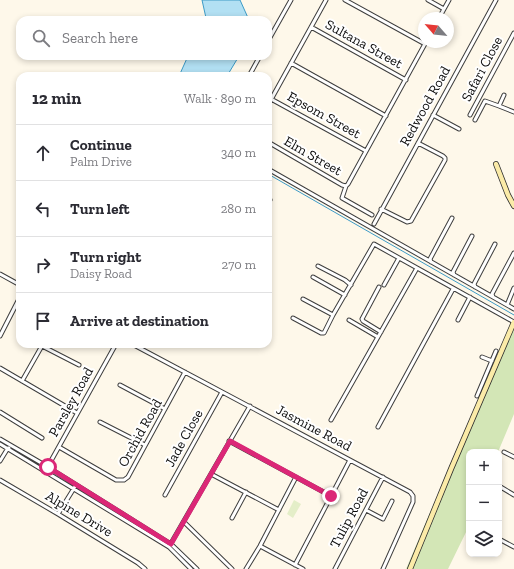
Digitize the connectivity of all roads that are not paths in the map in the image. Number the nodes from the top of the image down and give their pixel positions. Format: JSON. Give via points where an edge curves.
{"nodes":[{"id":1,"x":291,"y":0,"type":"edge"},
{"id":2,"x":325,"y":0,"type":"edge"},
{"id":3,"x":345,"y":0,"type":"edge"},
{"id":4,"x":428,"y":0,"type":"edge"},
{"id":5,"x":449,"y":0,"type":"edge"},
{"id":6,"x":496,"y":0,"type":"edge"},
{"id":7,"x":444,"y":9,"type":"junction"},
{"id":8,"x":442,"y":12,"type":"edge"},
{"id":9,"x":311,"y":27,"type":"junction"},
{"id":10,"x":514,"y":33,"type":"edge"},
{"id":11,"x":272,"y":34,"type":"edge"},
{"id":12,"x":418,"y":39,"type":"edge"},
{"id":13,"x":423,"y":48,"type":"edge"},
{"id":14,"x":258,"y":60,"type":"edge"},
{"id":15,"x":291,"y":63,"type":"junction"},
{"id":16,"x":251,"y":72,"type":"edge"},
{"id":17,"x":406,"y":80,"type":"junction"},
{"id":18,"x":504,"y":95,"type":"dead end"},
{"id":19,"x":272,"y":97,"type":"edge"},
{"id":20,"x":272,"y":100,"type":"edge"},
{"id":21,"x":499,"y":106,"type":"junction"},
{"id":22,"x":514,"y":112,"type":"edge"},
{"id":23,"x":433,"y":115,"type":"junction"},
{"id":24,"x":470,"y":115,"type":"dead end"},
{"id":25,"x":386,"y":116,"type":"junction"},
{"id":26,"x":475,"y":120,"type":"dead end"},
{"id":27,"x":459,"y":129,"type":"dead end"},
{"id":28,"x":418,"y":143,"type":"junction"},
{"id":29,"x":272,"y":144,"type":"edge"},
{"id":30,"x":366,"y":151,"type":"junction"},
{"id":31,"x":496,"y":164,"type":"dead end"},
{"id":32,"x":272,"y":171,"type":"edge"},
{"id":33,"x":347,"y":185,"type":"junction"},
{"id":34,"x":514,"y":206,"type":"edge"},
{"id":35,"x":381,"y":209,"type":"junction"},
{"id":36,"x":372,"y":215,"type":"dead end"},
{"id":37,"x":452,"y":218,"type":"dead end"},
{"id":38,"x":374,"y":224,"type":"dead end"},
{"id":39,"x":472,"y":236,"type":"dead end"},
{"id":40,"x":496,"y":244,"type":"dead end"},
{"id":41,"x":514,"y":253,"type":"edge"},
{"id":42,"x":399,"y":258,"type":"junction"},
{"id":43,"x":431,"y":262,"type":"junction"},
{"id":44,"x":318,"y":266,"type":"dead end"},
{"id":45,"x":417,"y":268,"type":"junction"},
{"id":46,"x":0,"y":274,"type":"edge"},
{"id":47,"x":454,"y":275,"type":"junction"},
{"id":48,"x":313,"y":277,"type":"dead end"},
{"id":49,"x":16,"y":283,"type":"edge"},
{"id":50,"x":351,"y":285,"type":"junction"},
{"id":51,"x":384,"y":285,"type":"dead end"},
{"id":52,"x":379,"y":287,"type":"dead end"},
{"id":53,"x":475,"y":287,"type":"junction"},
{"id":54,"x":514,"y":288,"type":"edge"},
{"id":55,"x":453,"y":289,"type":"junction"},
{"id":56,"x":345,"y":295,"type":"junction"},
{"id":57,"x":470,"y":297,"type":"junction"},
{"id":58,"x":493,"y":297,"type":"junction"},
{"id":59,"x":303,"y":300,"type":"dead end"},
{"id":60,"x":16,"y":305,"type":"edge"},
{"id":61,"x":507,"y":305,"type":"junction"},
{"id":62,"x":514,"y":309,"type":"edge"},
{"id":63,"x":334,"y":315,"type":"junction"},
{"id":64,"x":293,"y":318,"type":"dead end"},
{"id":65,"x":349,"y":320,"type":"dead end"},
{"id":66,"x":458,"y":320,"type":"dead end"},
{"id":67,"x":514,"y":322,"type":"edge"},
{"id":68,"x":381,"y":332,"type":"junction"},
{"id":69,"x":0,"y":336,"type":"edge"},
{"id":70,"x":378,"y":336,"type":"junction"},
{"id":71,"x":40,"y":348,"type":"edge"},
{"id":72,"x":48,"y":348,"type":"edge"},
{"id":73,"x":114,"y":348,"type":"edge"},
{"id":74,"x":140,"y":348,"type":"edge"},
{"id":75,"x":496,"y":351,"type":"dead end"},
{"id":76,"x":482,"y":357,"type":"dead end"},
{"id":77,"x":494,"y":361,"type":"junction"},
{"id":78,"x":80,"y":365,"type":"dead end"},
{"id":79,"x":0,"y":368,"type":"edge"},
{"id":80,"x":185,"y":372,"type":"junction"},
{"id":81,"x":22,"y":381,"type":"junction"},
{"id":82,"x":120,"y":385,"type":"dead end"},
{"id":83,"x":222,"y":392,"type":"junction"},
{"id":84,"x":477,"y":396,"type":"dead end"},
{"id":85,"x":250,"y":406,"type":"junction"},
{"id":86,"x":165,"y":409,"type":"junction"},
{"id":87,"x":0,"y":412,"type":"edge"},
{"id":88,"x":78,"y":413,"type":"junction"},
{"id":89,"x":331,"y":420,"type":"dead end"},
{"id":90,"x":100,"y":422,"type":"dead end"},
{"id":91,"x":378,"y":427,"type":"dead end"},
{"id":92,"x":42,"y":438,"type":"dead end"},
{"id":93,"x":0,"y":439,"type":"edge"},
{"id":94,"x":230,"y":441,"type":"junction"},
{"id":95,"x":0,"y":444,"type":"edge"},
{"id":96,"x":145,"y":445,"type":"junction"},
{"id":97,"x":12,"y":446,"type":"junction"},
{"id":98,"x":59,"y":447,"type":"junction"},
{"id":99,"x":8,"y":448,"type":"junction"},
{"id":100,"x":504,"y":452,"type":"dead end"},
{"id":101,"x":514,"y":457,"type":"edge"},
{"id":102,"x":350,"y":460,"type":"junction"},
{"id":103,"x":0,"y":461,"type":"edge"},
{"id":104,"x":48,"y":467,"type":"junction"},
{"id":105,"x":45,"y":471,"type":"junction"},
{"id":106,"x":211,"y":474,"type":"junction"},
{"id":107,"x":296,"y":477,"type":"junction"},
{"id":108,"x":383,"y":477,"type":"junction"},
{"id":109,"x":0,"y":480,"type":"edge"},
{"id":110,"x":76,"y":485,"type":"junction"},
{"id":111,"x":502,"y":488,"type":"edge"},
{"id":112,"x":74,"y":489,"type":"junction"},
{"id":113,"x":246,"y":492,"type":"junction"},
{"id":114,"x":165,"y":495,"type":"dead end"},
{"id":115,"x":514,"y":495,"type":"edge"},
{"id":116,"x":331,"y":496,"type":"junction"},
{"id":117,"x":392,"y":501,"type":"dead end"},
{"id":118,"x":279,"y":510,"type":"junction"},
{"id":119,"x":366,"y":510,"type":"junction"},
{"id":120,"x":58,"y":514,"type":"junction"},
{"id":121,"x":232,"y":518,"type":"dead end"},
{"id":122,"x":184,"y":522,"type":"junction"},
{"id":123,"x":502,"y":541,"type":"edge"},
{"id":124,"x":170,"y":546,"type":"junction"},
{"id":125,"x":260,"y":546,"type":"junction"},
{"id":126,"x":514,"y":547,"type":"edge"},
{"id":127,"x":295,"y":565,"type":"junction"},
{"id":128,"x":145,"y":569,"type":"edge"},
{"id":129,"x":191,"y":569,"type":"edge"},
{"id":130,"x":197,"y":569,"type":"edge"},
{"id":131,"x":232,"y":569,"type":"edge"},
{"id":132,"x":246,"y":569,"type":"edge"},
{"id":133,"x":303,"y":569,"type":"edge"},
{"id":134,"x":335,"y":569,"type":"edge"},
{"id":135,"x":383,"y":569,"type":"edge"},
{"id":136,"x":410,"y":569,"type":"edge"}],
"edges":[{"from":1,"to":11,"type":"street"},
{"from":2,"to":9,"type":"street"},
{"from":3,"to":12,"type":"street"},
{"from":4,"to":7,"type":"street"},
{"from":5,"to":7,"type":"street"},
{"from":6,"to":23,"type":"street","name":"Redwood Road"},
{"from":7,"to":8,"type":"street"},
{"from":9,"to":15,"type":"street"},
{"from":9,"to":17,"type":"street","name":"Sultana Street"},
{"from":10,"to":24,"type":"street","name":"Safari Close"},
{"from":13,"to":17,"type":"street"},
{"from":14,"to":16,"type":"street"},
{"from":15,"to":19,"type":"street"},
{"from":15,"to":25,"type":"street"},
{"from":17,"to":25,"type":"street"},
{"from":18,"to":21,"type":"street"},
{"from":20,"to":30,"type":"street","name":"Epsom Street"},
{"from":21,"to":22,"type":"street"},
{"from":21,"to":26,"type":"street","via":[[485,101]]},
{"from":23,"to":27,"type":"street"},
{"from":23,"to":28,"type":"street","name":"Redwood Road"},
{"from":25,"to":30,"type":"street"},
{"from":28,"to":35,"type":"street","name":"Redwood Road"},
{"from":28,"to":35,"type":"street","via":[[443,156],[445,160],[411,221],[407,222]]},
{"from":29,"to":33,"type":"street","name":"Elm Street","via":[[342,185]]},
{"from":30,"to":33,"type":"street"},
{"from":31,"to":34,"type":"street"},
{"from":32,"to":43,"type":"street"},
{"from":33,"to":36,"type":"street","via":[[342,198]]},
{"from":35,"to":38,"type":"street","name":"Redwood Road"},
{"from":37,"to":43,"type":"street","via":[[430,259]]},
{"from":39,"to":47,"type":"street","via":[[453,272]]},
{"from":40,"to":53,"type":"street","via":[[474,284]]},
{"from":41,"to":58,"type":"street","via":[[492,294]]},
{"from":42,"to":45,"type":"street"},
{"from":42,"to":50,"type":"street","via":[[374,244]]},
{"from":42,"to":51,"type":"street"},
{"from":43,"to":47,"type":"street"},
{"from":44,"to":50,"type":"street"},
{"from":45,"to":55,"type":"street"},
{"from":45,"to":68,"type":"street"},
{"from":46,"to":49,"type":"street"},
{"from":47,"to":53,"type":"street"},
{"from":48,"to":56,"type":"street"},
{"from":50,"to":56,"type":"street"},
{"from":52,"to":68,"type":"street","via":[[362,319]]},
{"from":53,"to":58,"type":"street"},
{"from":54,"to":61,"type":"street"},
{"from":55,"to":57,"type":"street"},
{"from":55,"to":91,"type":"street"},
{"from":56,"to":63,"type":"street"},
{"from":57,"to":66,"type":"street"},
{"from":57,"to":67,"type":"street"},
{"from":58,"to":61,"type":"street"},
{"from":59,"to":63,"type":"street"},
{"from":60,"to":69,"type":"street"},
{"from":61,"to":62,"type":"street"},
{"from":63,"to":64,"type":"street","via":[[324,333]]},
{"from":65,"to":70,"type":"street"},
{"from":67,"to":77,"type":"street"},
{"from":68,"to":70,"type":"street"},
{"from":70,"to":89,"type":"street"},
{"from":71,"to":81,"type":"street"},
{"from":72,"to":78,"type":"street"},
{"from":73,"to":88,"type":"street","name":"Parsley Road"},
{"from":74,"to":80,"type":"street","name":"Jasmine Road"},
{"from":75,"to":77,"type":"street"},
{"from":76,"to":77,"type":"street"},
{"from":77,"to":84,"type":"street"},
{"from":77,"to":136,"type":"street"},
{"from":79,"to":81,"type":"street"},
{"from":80,"to":83,"type":"street","name":"Jasmine Road"},
{"from":80,"to":86,"type":"street","name":"Orchid Road"},
{"from":81,"to":88,"type":"street"},
{"from":82,"to":86,"type":"street"},
{"from":83,"to":85,"type":"street","name":"Jasmine Road"},
{"from":83,"to":114,"type":"street","name":"Jade Close"},
{"from":85,"to":94,"type":"street"},
{"from":85,"to":102,"type":"street","name":"Jasmine Road"},
{"from":86,"to":96,"type":"street","name":"Orchid Road"},
{"from":87,"to":92,"type":"street"},
{"from":88,"to":98,"type":"street","name":"Parsley Road"},
{"from":90,"to":96,"type":"street"},
{"from":93,"to":97,"type":"street"},
{"from":94,"to":106,"type":"street"},
{"from":94,"to":107,"type":"street"},
{"from":95,"to":99,"type":"street"},
{"from":96,"to":98,"type":"street","name":"Orchid Road","via":[[124,480],[116,480]]},
{"from":97,"to":99,"type":"street"},
{"from":97,"to":104,"type":"street"},
{"from":98,"to":104,"type":"street","name":"Parsley Road"},
{"from":99,"to":103,"type":"street"},
{"from":99,"to":105,"type":"street"},
{"from":100,"to":101,"type":"street"},
{"from":102,"to":108,"type":"street","name":"Jasmine Road"},
{"from":102,"to":116,"type":"street"},
{"from":104,"to":105,"type":"street","name":"Parsley Road"},
{"from":104,"to":110,"type":"street"},
{"from":105,"to":112,"type":"street"},
{"from":106,"to":113,"type":"street"},
{"from":106,"to":122,"type":"street"},
{"from":107,"to":116,"type":"street"},
{"from":107,"to":118,"type":"street"},
{"from":108,"to":119,"type":"street","name":"Tulip Road"},
{"from":108,"to":135,"type":"street","name":"Jasmine Road","via":[[410,492],[413,502]]},
{"from":109,"to":120,"type":"street","name":"Alpine Drive"},
{"from":110,"to":112,"type":"street"},
{"from":110,"to":124,"type":"street"},
{"from":111,"to":115,"type":"street"},
{"from":112,"to":120,"type":"street"},
{"from":112,"to":124,"type":"street"},
{"from":113,"to":118,"type":"street"},
{"from":113,"to":121,"type":"street"},
{"from":116,"to":127,"type":"street"},
{"from":117,"to":119,"type":"street","via":[[383,519]]},
{"from":118,"to":125,"type":"street"},
{"from":119,"to":134,"type":"street","name":"Tulip Road"},
{"from":120,"to":128,"type":"street","name":"Alpine Drive"},
{"from":122,"to":124,"type":"street"},
{"from":122,"to":131,"type":"street"},
{"from":123,"to":126,"type":"street"},
{"from":124,"to":129,"type":"street"},
{"from":124,"to":130,"type":"street"},
{"from":125,"to":127,"type":"street"},
{"from":125,"to":132,"type":"street"},
{"from":127,"to":133,"type":"street"}]}
